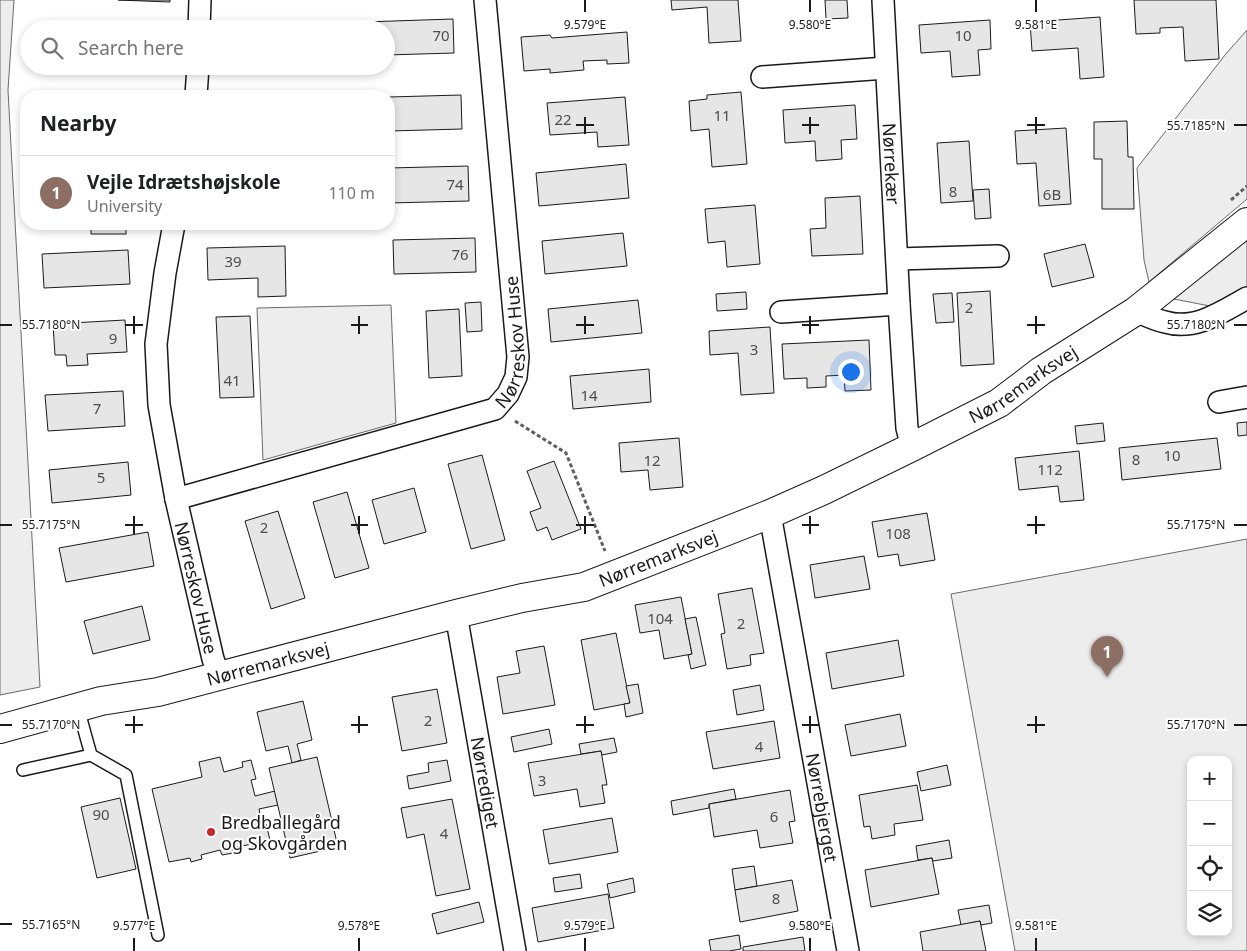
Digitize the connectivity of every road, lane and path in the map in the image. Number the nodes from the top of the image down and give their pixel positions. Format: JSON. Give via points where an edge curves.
{"nodes":[{"id":1,"x":200,"y":0,"type":"edge"},
{"id":2,"x":485,"y":0,"type":"edge"},
{"id":3,"x":883,"y":0,"type":"edge"},
{"id":4,"x":199,"y":20,"type":"edge"},
{"id":5,"x":886,"y":68,"type":"junction"},
{"id":6,"x":197,"y":75,"type":"edge"},
{"id":7,"x":762,"y":77,"type":"dead end"},
{"id":8,"x":196,"y":90,"type":"edge"},
{"id":9,"x":1247,"y":186,"type":"edge"},
{"id":10,"x":1226,"y":204,"type":"dead end"},
{"id":11,"x":1247,"y":222,"type":"edge"},
{"id":12,"x":173,"y":230,"type":"edge"},
{"id":13,"x":998,"y":256,"type":"dead end"},
{"id":14,"x":897,"y":259,"type":"junction"},
{"id":15,"x":1247,"y":298,"type":"edge"},
{"id":16,"x":899,"y":304,"type":"junction"},
{"id":17,"x":1136,"y":311,"type":"junction"},
{"id":18,"x":781,"y":312,"type":"dead end"},
{"id":19,"x":1247,"y":396,"type":"edge"},
{"id":20,"x":1219,"y":402,"type":"dead end"},
{"id":21,"x":495,"y":408,"type":"junction"},
{"id":22,"x":912,"y":447,"type":"junction"},
{"id":23,"x":176,"y":499,"type":"junction"},
{"id":24,"x":770,"y":514,"type":"junction"},
{"id":25,"x":607,"y":556,"type":"dead end"},
{"id":26,"x":456,"y":614,"type":"junction"},
{"id":27,"x":219,"y":676,"type":"junction"},
{"id":28,"x":77,"y":707,"type":"junction"},
{"id":29,"x":0,"y":729,"type":"edge"},
{"id":30,"x":91,"y":755,"type":"junction"},
{"id":31,"x":23,"y":770,"type":"dead end"},
{"id":32,"x":158,"y":935,"type":"dead end"},
{"id":33,"x":515,"y":951,"type":"edge"},
{"id":34,"x":848,"y":951,"type":"edge"}],
"edges":[{"from":1,"to":4,"type":"street"},
{"from":2,"to":21,"type":"street","name":"Nørreskov Huse","via":[[518,357],[516,377],[508,394]]},
{"from":3,"to":5,"type":"street","name":"Nørrekær"},
{"from":5,"to":7,"type":"street"},
{"from":5,"to":14,"type":"street","name":"Nørrekær"},
{"from":6,"to":8,"type":"street"},
{"from":9,"to":10,"type":"path"},
{"from":11,"to":17,"type":"street","name":"Nørremarksvej"},
{"from":12,"to":23,"type":"street","name":"Nørreskov Huse","via":[[156,344],[159,405]]},
{"from":13,"to":14,"type":"street"},
{"from":14,"to":16,"type":"street","name":"Nørrekær"},
{"from":15,"to":17,"type":"street","via":[[1210,319],[1189,324],[1167,323]]},
{"from":16,"to":18,"type":"street"},
{"from":16,"to":22,"type":"street","name":"Nørrekær","via":[[907,428]]},
{"from":17,"to":22,"type":"street","name":"Nørremarksvej","via":[[1041,371],[999,403]]},
{"from":19,"to":20,"type":"street"},
{"from":21,"to":23,"type":"street","name":"Nørreskov Huse"},
{"from":21,"to":25,"type":"path","via":[[566,453]]},
{"from":22,"to":24,"type":"street","name":"Nørremarksvej"},
{"from":23,"to":27,"type":"street","name":"Nørreskov Huse"},
{"from":24,"to":26,"type":"street","name":"Nørremarksvej","via":[[584,587]]},
{"from":24,"to":34,"type":"street","name":"Nørrebjerget"},
{"from":26,"to":27,"type":"street","name":"Nørremarksvej"},
{"from":26,"to":33,"type":"street","name":"Nørrediget"},
{"from":27,"to":28,"type":"street","name":"Nørremarksvej","via":[[158,692]]},
{"from":28,"to":29,"type":"street","name":"Nørremarksvej"},
{"from":28,"to":30,"type":"lane"},
{"from":30,"to":31,"type":"lane"},
{"from":30,"to":32,"type":"lane","via":[[126,775]]}]}
